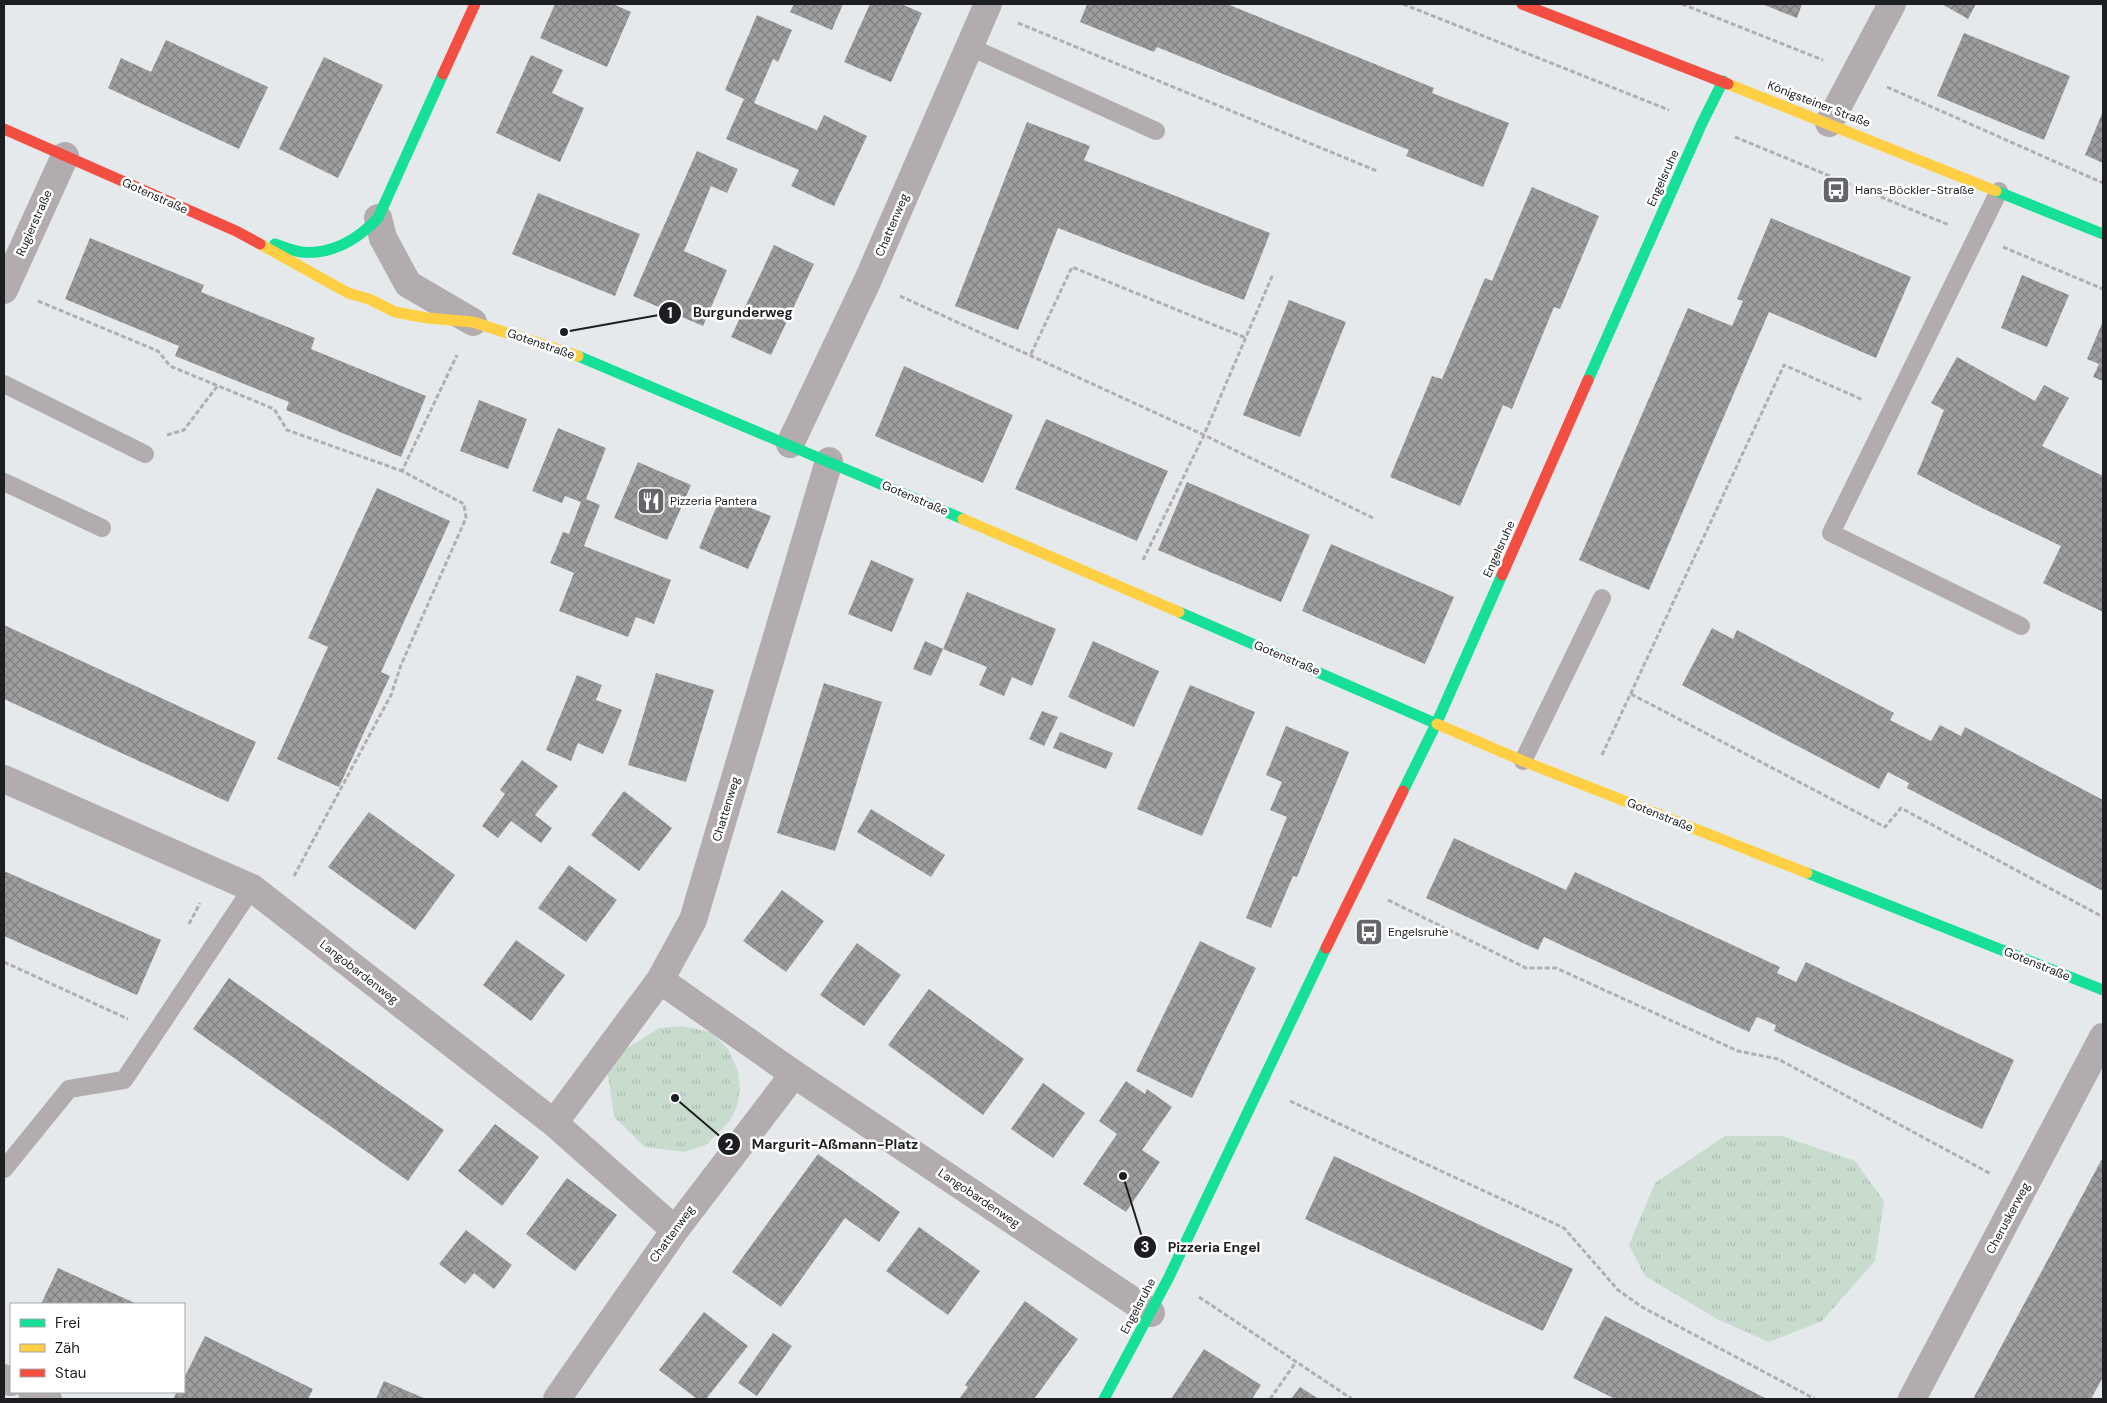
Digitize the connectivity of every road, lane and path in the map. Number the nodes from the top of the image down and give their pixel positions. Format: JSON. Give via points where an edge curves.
{"nodes":[{"id":1,"x":475,"y":4,"type":"edge"},
{"id":2,"x":1403,"y":4,"type":"edge"},
{"id":3,"x":1522,"y":4,"type":"edge"},
{"id":4,"x":1682,"y":4,"type":"edge"},
{"id":5,"x":1892,"y":4,"type":"edge"},
{"id":6,"x":986,"y":6,"type":"edge"},
{"id":7,"x":968,"y":46,"type":"junction"},
{"id":8,"x":1855,"y":73,"type":"junction"},
{"id":9,"x":1723,"y":81,"type":"junction"},
{"id":10,"x":1702,"y":123,"type":"junction"},
{"id":11,"x":1829,"y":123,"type":"junction"},
{"id":12,"x":4,"y":129,"type":"edge"},
{"id":13,"x":1156,"y":131,"type":"dead end"},
{"id":14,"x":65,"y":156,"type":"junction"},
{"id":15,"x":1377,"y":171,"type":"dead end"},
{"id":16,"x":2103,"y":183,"type":"edge"},
{"id":17,"x":1999,"y":191,"type":"junction"},
{"id":18,"x":378,"y":218,"type":"junction"},
{"id":19,"x":236,"y":231,"type":"junction"},
{"id":20,"x":2103,"y":234,"type":"edge"},
{"id":21,"x":1978,"y":236,"type":"junction"},
{"id":22,"x":1274,"y":274,"type":"dead end"},
{"id":23,"x":867,"y":282,"type":"junction"},
{"id":24,"x":4,"y":289,"type":"edge"},
{"id":25,"x":2103,"y":289,"type":"edge"},
{"id":26,"x":473,"y":322,"type":"junction"},
{"id":27,"x":1246,"y":338,"type":"junction"},
{"id":28,"x":1031,"y":354,"type":"junction"},
{"id":29,"x":4,"y":384,"type":"edge"},
{"id":30,"x":218,"y":385,"type":"junction"},
{"id":31,"x":1891,"y":412,"type":"junction"},
{"id":32,"x":1204,"y":435,"type":"junction"},
{"id":33,"x":790,"y":444,"type":"junction"},
{"id":34,"x":138,"y":450,"type":"joint"},
{"id":35,"x":829,"y":461,"type":"junction"},
{"id":36,"x":402,"y":471,"type":"junction"},
{"id":37,"x":4,"y":482,"type":"edge"},
{"id":38,"x":1372,"y":518,"type":"dead end"},
{"id":39,"x":102,"y":528,"type":"dead end"},
{"id":40,"x":1128,"y":590,"type":"junction"},
{"id":41,"x":1602,"y":598,"type":"dead end"},
{"id":42,"x":2021,"y":626,"type":"dead end"},
{"id":43,"x":1631,"y":694,"type":"junction"},
{"id":44,"x":1437,"y":722,"type":"junction"},
{"id":45,"x":1523,"y":761,"type":"junction"},
{"id":46,"x":4,"y":779,"type":"edge"},
{"id":47,"x":1587,"y":787,"type":"junction"},
{"id":48,"x":218,"y":872,"type":"junction"},
{"id":49,"x":1356,"y":885,"type":"junction"},
{"id":50,"x":252,"y":888,"type":"junction"},
{"id":51,"x":277,"y":908,"type":"junction"},
{"id":52,"x":2103,"y":917,"type":"edge"},
{"id":53,"x":185,"y":930,"type":"dead end"},
{"id":54,"x":4,"y":962,"type":"edge"},
{"id":55,"x":660,"y":980,"type":"junction"},
{"id":56,"x":2103,"y":990,"type":"edge"},
{"id":57,"x":134,"y":1022,"type":"dead end"},
{"id":58,"x":2103,"y":1037,"type":"edge"},
{"id":59,"x":794,"y":1074,"type":"junction"},
{"id":60,"x":1260,"y":1087,"type":"junction"},
{"id":61,"x":554,"y":1123,"type":"junction"},
{"id":62,"x":4,"y":1169,"type":"edge"},
{"id":63,"x":2022,"y":1191,"type":"junction"},
{"id":64,"x":675,"y":1230,"type":"junction"},
{"id":65,"x":1169,"y":1277,"type":"junction"},
{"id":66,"x":1151,"y":1313,"type":"junction"},
{"id":67,"x":1296,"y":1362,"type":"junction"},
{"id":68,"x":34,"y":1393,"type":"edge"},
{"id":69,"x":48,"y":1399,"type":"edge"},
{"id":70,"x":557,"y":1399,"type":"edge"},
{"id":71,"x":1104,"y":1399,"type":"edge"},
{"id":72,"x":1270,"y":1399,"type":"edge"},
{"id":73,"x":1352,"y":1399,"type":"edge"},
{"id":74,"x":1815,"y":1399,"type":"edge"},
{"id":75,"x":1912,"y":1399,"type":"edge"}],
"edges":[{"from":1,"to":18,"type":"street"},
{"from":2,"to":10,"type":"path"},
{"from":3,"to":9,"type":"street","name":"Königsteiner Straße"},
{"from":4,"to":8,"type":"path"},
{"from":5,"to":8,"type":"street"},
{"from":6,"to":7,"type":"street","name":"Chattenweg"},
{"from":6,"to":15,"type":"path"},
{"from":7,"to":13,"type":"lane"},
{"from":7,"to":23,"type":"street","name":"Chattenweg"},
{"from":8,"to":11,"type":"street"},
{"from":8,"to":16,"type":"path"},
{"from":9,"to":10,"type":"street","name":"Engelsruhe"},
{"from":9,"to":11,"type":"street","name":"Königsteiner Straße"},
{"from":10,"to":21,"type":"path"},
{"from":10,"to":44,"type":"street","name":"Engelsruhe"},
{"from":11,"to":17,"type":"street","name":"Königsteiner Straße"},
{"from":12,"to":14,"type":"street","name":"Gotenstraße"},
{"from":14,"to":19,"type":"street","name":"Gotenstraße"},
{"from":14,"to":24,"type":"street","name":"Rugierstraße"},
{"from":17,"to":20,"type":"street","name":"Königsteiner Straße"},
{"from":17,"to":21,"type":"lane"},
{"from":18,"to":19,"type":"street","via":[[366,232],[349,243],[326,250],[300,252]]},
{"from":18,"to":26,"type":"street","name":"Gotenstraße","via":[[383,238],[408,284]]},
{"from":19,"to":26,"type":"street","name":"Gotenstraße","via":[[348,293],[395,312]]},
{"from":21,"to":25,"type":"path"},
{"from":21,"to":31,"type":"lane"},
{"from":22,"to":27,"type":"path"},
{"from":23,"to":28,"type":"path"},
{"from":23,"to":33,"type":"street","name":"Chattenweg"},
{"from":24,"to":30,"type":"path","via":[[158,351],[170,366]]},
{"from":26,"to":33,"type":"street","name":"Gotenstraße","via":[[558,348]]},
{"from":26,"to":36,"type":"path"},
{"from":27,"to":28,"type":"path","via":[[1072,266]]},
{"from":27,"to":32,"type":"path"},
{"from":28,"to":32,"type":"path"},
{"from":29,"to":34,"type":"lane"},
{"from":30,"to":34,"type":"path","via":[[184,430]]},
{"from":30,"to":36,"type":"path","via":[[274,408],[287,430]]},
{"from":31,"to":42,"type":"lane","via":[[1831,534]]},
{"from":31,"to":43,"type":"path","via":[[1784,365]]},
{"from":32,"to":38,"type":"path"},
{"from":32,"to":40,"type":"path"},
{"from":33,"to":35,"type":"street","name":"Gotenstraße"},
{"from":35,"to":40,"type":"street","name":"Gotenstraße"},
{"from":35,"to":55,"type":"street","name":"Chattenweg","via":[[693,920]]},
{"from":36,"to":51,"type":"path","via":[[464,504],[466,518],[401,664],[391,695]]},
{"from":37,"to":39,"type":"lane"},
{"from":40,"to":44,"type":"street","name":"Gotenstraße"},
{"from":41,"to":45,"type":"lane"},
{"from":43,"to":47,"type":"path"},
{"from":43,"to":52,"type":"path","via":[[1885,827],[1901,808]]},
{"from":44,"to":45,"type":"street","name":"Gotenstraße"},
{"from":44,"to":49,"type":"street","name":"Engelsruhe"},
{"from":45,"to":47,"type":"street","name":"Gotenstraße"},
{"from":46,"to":48,"type":"street","name":"Langobardenweg"},
{"from":47,"to":56,"type":"street","name":"Gotenstraße"},
{"from":48,"to":50,"type":"street","name":"Langobardenweg"},
{"from":48,"to":53,"type":"path"},
{"from":49,"to":60,"type":"street","name":"Engelsruhe"},
{"from":49,"to":63,"type":"path","via":[[1526,968],[1556,968],[1738,1051],[1778,1059]]},
{"from":50,"to":51,"type":"street","name":"Langobardenweg"},
{"from":50,"to":62,"type":"lane","via":[[124,1080],[69,1089]]},
{"from":51,"to":61,"type":"street","name":"Langobardenweg"},
{"from":54,"to":57,"type":"path"},
{"from":55,"to":59,"type":"street","name":"Langobardenweg"},
{"from":55,"to":61,"type":"street","name":"Chattenweg"},
{"from":58,"to":63,"type":"street","name":"Cheruskerweg"},
{"from":59,"to":64,"type":"street","name":"Chattenweg"},
{"from":59,"to":66,"type":"street","name":"Langobardenweg"},
{"from":60,"to":65,"type":"street","name":"Engelsruhe"},
{"from":60,"to":74,"type":"path","via":[[1564,1228],[1618,1290],[1642,1307]]},
{"from":61,"to":64,"type":"street","name":"Langobardenweg"},
{"from":63,"to":75,"type":"street","name":"Cheruskerweg"},
{"from":64,"to":70,"type":"street","name":"Chattenweg"},
{"from":65,"to":66,"type":"street","name":"Engelsruhe"},
{"from":65,"to":67,"type":"path"},
{"from":66,"to":71,"type":"street","name":"Engelsruhe"},
{"from":67,"to":72,"type":"path"},
{"from":67,"to":73,"type":"path"},
{"from":68,"to":69,"type":"street"}]}
